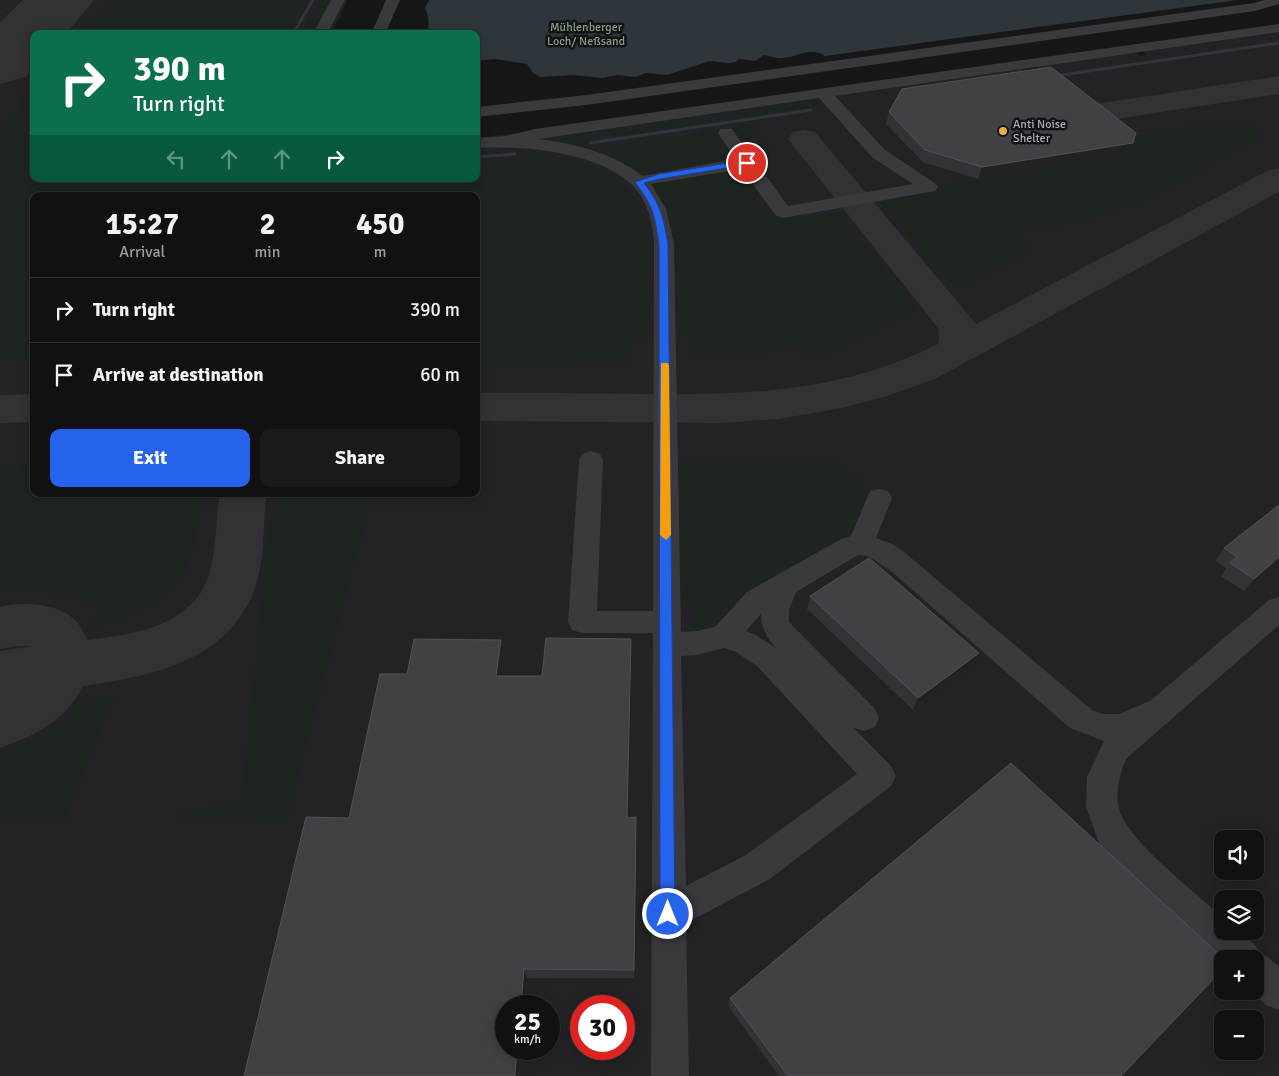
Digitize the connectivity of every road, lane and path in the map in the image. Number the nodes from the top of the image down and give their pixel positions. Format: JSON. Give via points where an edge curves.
{"nodes":[{"id":1,"x":338,"y":0,"type":"edge"},
{"id":2,"x":393,"y":0,"type":"edge"},
{"id":3,"x":1279,"y":0,"type":"edge"},
{"id":4,"x":1279,"y":28,"type":"edge"},
{"id":5,"x":322,"y":30,"type":"edge"},
{"id":6,"x":380,"y":30,"type":"edge"},
{"id":7,"x":823,"y":93,"type":"junction"},
{"id":8,"x":480,"y":112,"type":"edge"},
{"id":9,"x":726,"y":133,"type":"dead end"},
{"id":10,"x":506,"y":141,"type":"junction"},
{"id":11,"x":480,"y":144,"type":"edge"},
{"id":12,"x":747,"y":163,"type":"junction"},
{"id":13,"x":639,"y":182,"type":"junction"},
{"id":14,"x":591,"y":460,"type":"dead end"},
{"id":15,"x":879,"y":498,"type":"dead end"},
{"id":16,"x":861,"y":544,"type":"junction"},
{"id":17,"x":785,"y":584,"type":"junction"},
{"id":18,"x":1279,"y":608,"type":"edge"},
{"id":19,"x":775,"y":622,"type":"junction"},
{"id":20,"x":666,"y":633,"type":"junction"},
{"id":21,"x":724,"y":636,"type":"junction"},
{"id":22,"x":1156,"y":712,"type":"junction"},
{"id":23,"x":864,"y":718,"type":"dead end"},
{"id":24,"x":668,"y":914,"type":"junction"},
{"id":25,"x":1233,"y":950,"type":"edge"},
{"id":26,"x":1264,"y":978,"type":"edge"},
{"id":27,"x":1279,"y":992,"type":"edge"},
{"id":28,"x":670,"y":1076,"type":"edge"}],
"edges":[{"from":1,"to":5,"type":"street"},
{"from":2,"to":6,"type":"street"},
{"from":3,"to":8,"type":"street","via":[[1256,7],[604,98]]},
{"from":4,"to":7,"type":"street"},
{"from":7,"to":10,"type":"street","via":[[535,134]]},
{"from":7,"to":12,"type":"street","via":[[879,154],[929,187],[783,212]]},
{"from":9,"to":12,"type":"street"},
{"from":10,"to":11,"type":"street"},
{"from":10,"to":13,"type":"street","via":[[570,150],[617,168]]},
{"from":12,"to":13,"type":"street"},
{"from":13,"to":20,"type":"street","via":[[658,212],[664,244]]},
{"from":14,"to":20,"type":"street","via":[[582,622]]},
{"from":15,"to":16,"type":"street"},
{"from":16,"to":17,"type":"street","via":[[850,546]]},
{"from":16,"to":22,"type":"street","via":[[883,551],[900,564],[1081,719],[1098,728],[1119,729]]},
{"from":17,"to":19,"type":"street","via":[[775,610]]},
{"from":17,"to":21,"type":"street","via":[[757,600]]},
{"from":18,"to":22,"type":"street"},
{"from":19,"to":21,"type":"street","via":[[764,621]]},
{"from":19,"to":23,"type":"street","via":[[779,632]]},
{"from":20,"to":21,"type":"street","via":[[697,643]]},
{"from":20,"to":24,"type":"street"},
{"from":21,"to":24,"type":"street","via":[[746,643],[767,657],[880,776],[758,867]]},
{"from":22,"to":25,"type":"street","via":[[1114,750],[1103,778],[1102,807],[1111,832],[1128,854]]},
{"from":24,"to":28,"type":"street"},
{"from":26,"to":27,"type":"street"}]}
